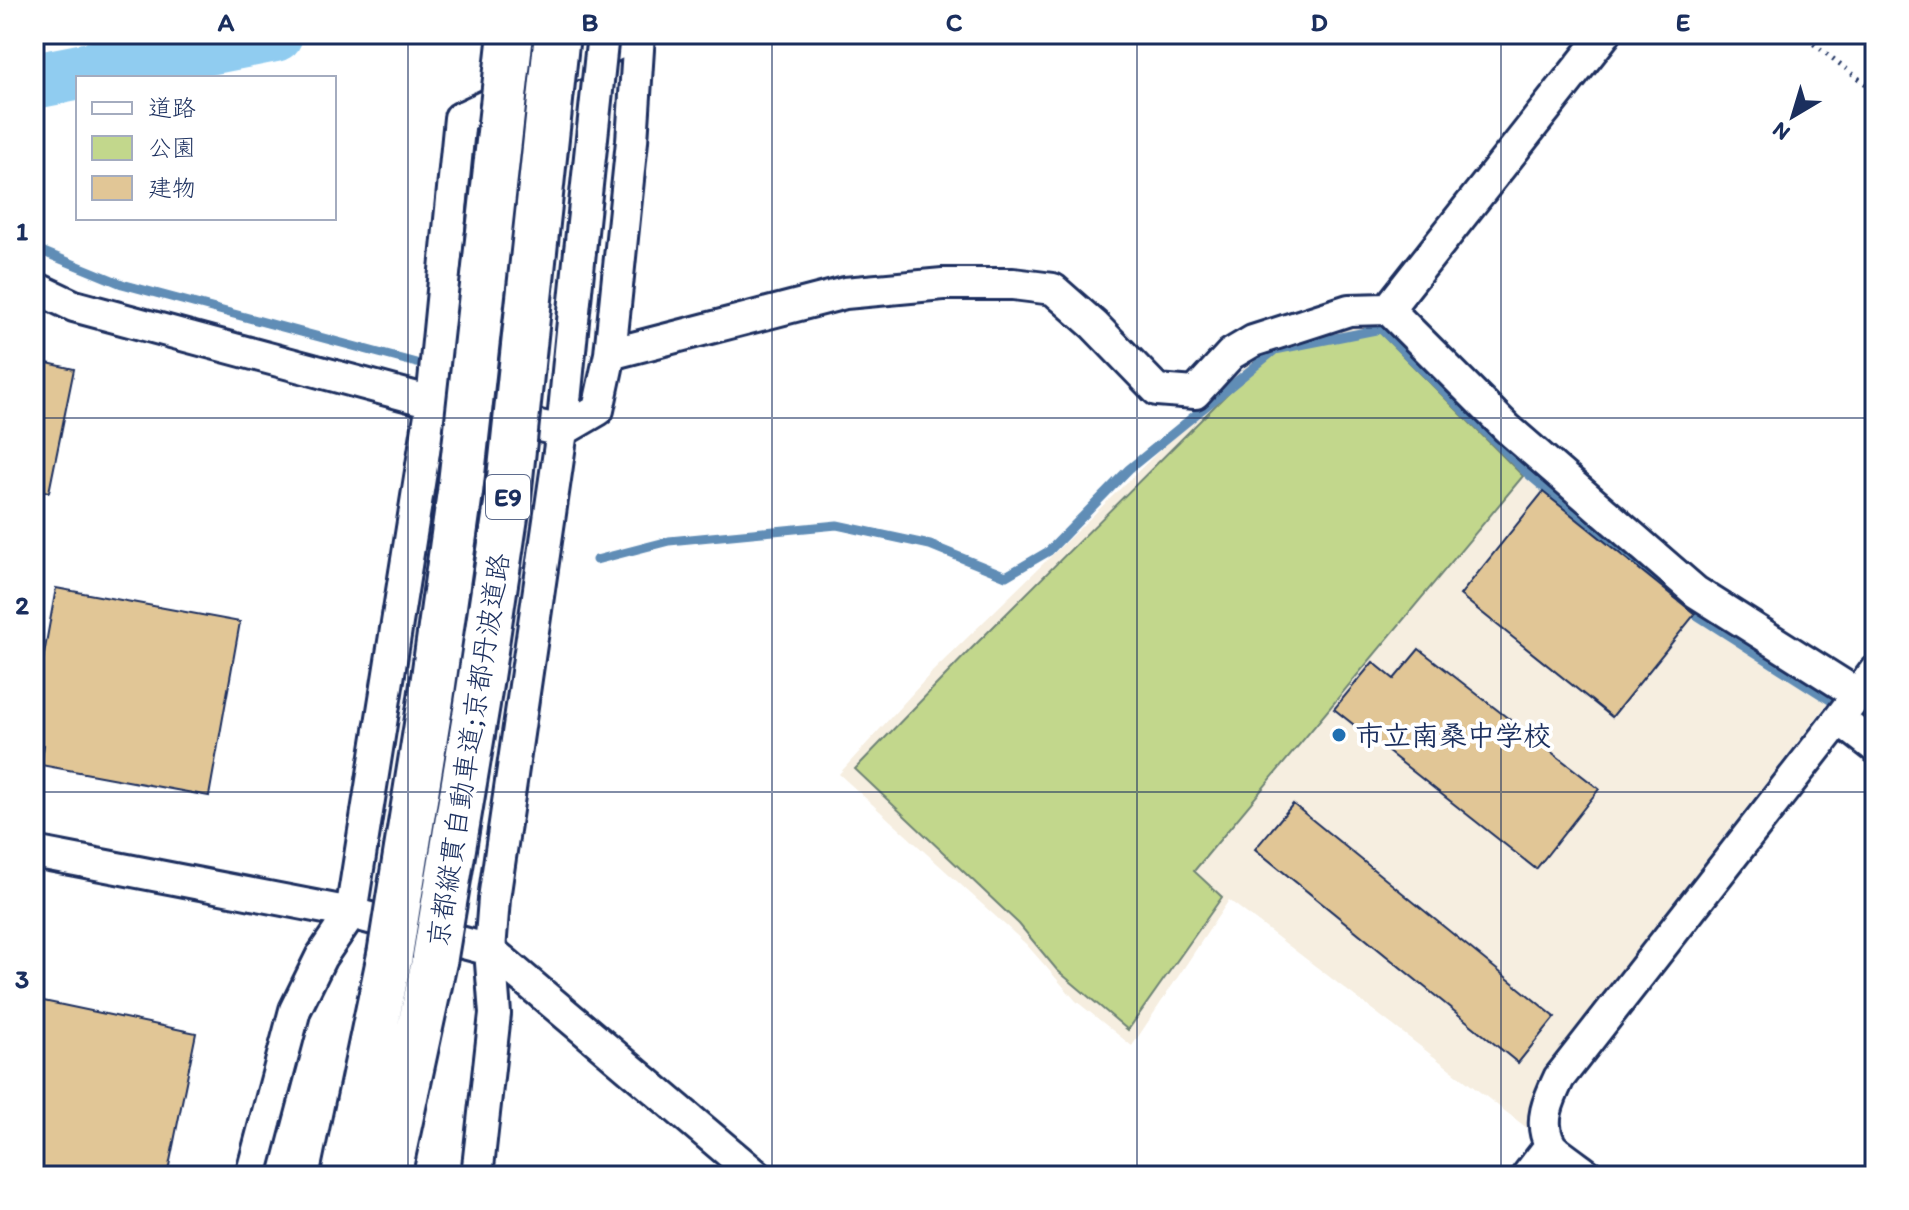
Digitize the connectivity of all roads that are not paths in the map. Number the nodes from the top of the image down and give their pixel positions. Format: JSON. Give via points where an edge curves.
{"nodes":[{"id":1,"x":511,"y":34,"type":"edge"},
{"id":2,"x":557,"y":34,"type":"edge"},
{"id":3,"x":603,"y":34,"type":"edge"},
{"id":4,"x":639,"y":34,"type":"edge"},
{"id":5,"x":1605,"y":34,"type":"edge"},
{"id":6,"x":34,"y":287,"type":"edge"},
{"id":7,"x":1388,"y":309,"type":"junction"},
{"id":8,"x":610,"y":354,"type":"junction"},
{"id":9,"x":432,"y":402,"type":"junction"},
{"id":10,"x":562,"y":431,"type":"junction"},
{"id":11,"x":1866,"y":682,"type":"edge"},
{"id":12,"x":1839,"y":719,"type":"junction"},
{"id":13,"x":1875,"y":747,"type":"edge"},
{"id":14,"x":34,"y":852,"type":"edge"},
{"id":15,"x":351,"y":913,"type":"junction"},
{"id":16,"x":490,"y":950,"type":"junction"},
{"id":17,"x":1550,"y":1146,"type":"junction"},
{"id":18,"x":251,"y":1176,"type":"edge"},
{"id":19,"x":344,"y":1176,"type":"edge"},
{"id":20,"x":388,"y":1176,"type":"edge"},
{"id":21,"x":477,"y":1176,"type":"edge"},
{"id":22,"x":757,"y":1176,"type":"edge"},
{"id":23,"x":1527,"y":1176,"type":"edge"},
{"id":24,"x":1589,"y":1176,"type":"edge"}],
"edges":[{"from":1,"to":19,"type":"highway","name":"京都縦貫自動車道;京都丹波道路","number":"E9","bridge":true,"via":[[460,492],[430,706],[390,955]]},
{"from":2,"to":20,"type":"highway","name":"京都縦貫自動車道;京都丹波道路","number":"E9","bridge":true,"via":[[508,497],[435,957]]},
{"from":3,"to":10,"type":"street","bridge":true},
{"from":4,"to":8,"type":"street"},
{"from":4,"to":9,"type":"street","via":[[460,118]]},
{"from":5,"to":7,"type":"street"},
{"from":6,"to":9,"type":"street","via":[[74,306]]},
{"from":7,"to":8,"type":"street","via":[[1349,310],[1253,341],[1231,354],[1195,393],[1157,390],[1053,289],[1013,284],[845,293]]},
{"from":7,"to":11,"type":"street","via":[[1507,428],[1696,592]]},
{"from":8,"to":10,"type":"street","via":[[598,410]]},
{"from":9,"to":10,"type":"street"},
{"from":9,"to":15,"type":"street"},
{"from":10,"to":16,"type":"street"},
{"from":11,"to":12,"type":"street"},
{"from":12,"to":13,"type":"street"},
{"from":12,"to":17,"type":"street","via":[[1559,1078],[1544,1121]]},
{"from":14,"to":15,"type":"street"},
{"from":15,"to":16,"type":"street"},
{"from":15,"to":18,"type":"street","via":[[295,1010]]},
{"from":16,"to":21,"type":"street","via":[[495,1014]]},
{"from":16,"to":22,"type":"street"},
{"from":17,"to":23,"type":"street"},
{"from":17,"to":24,"type":"street"}]}
